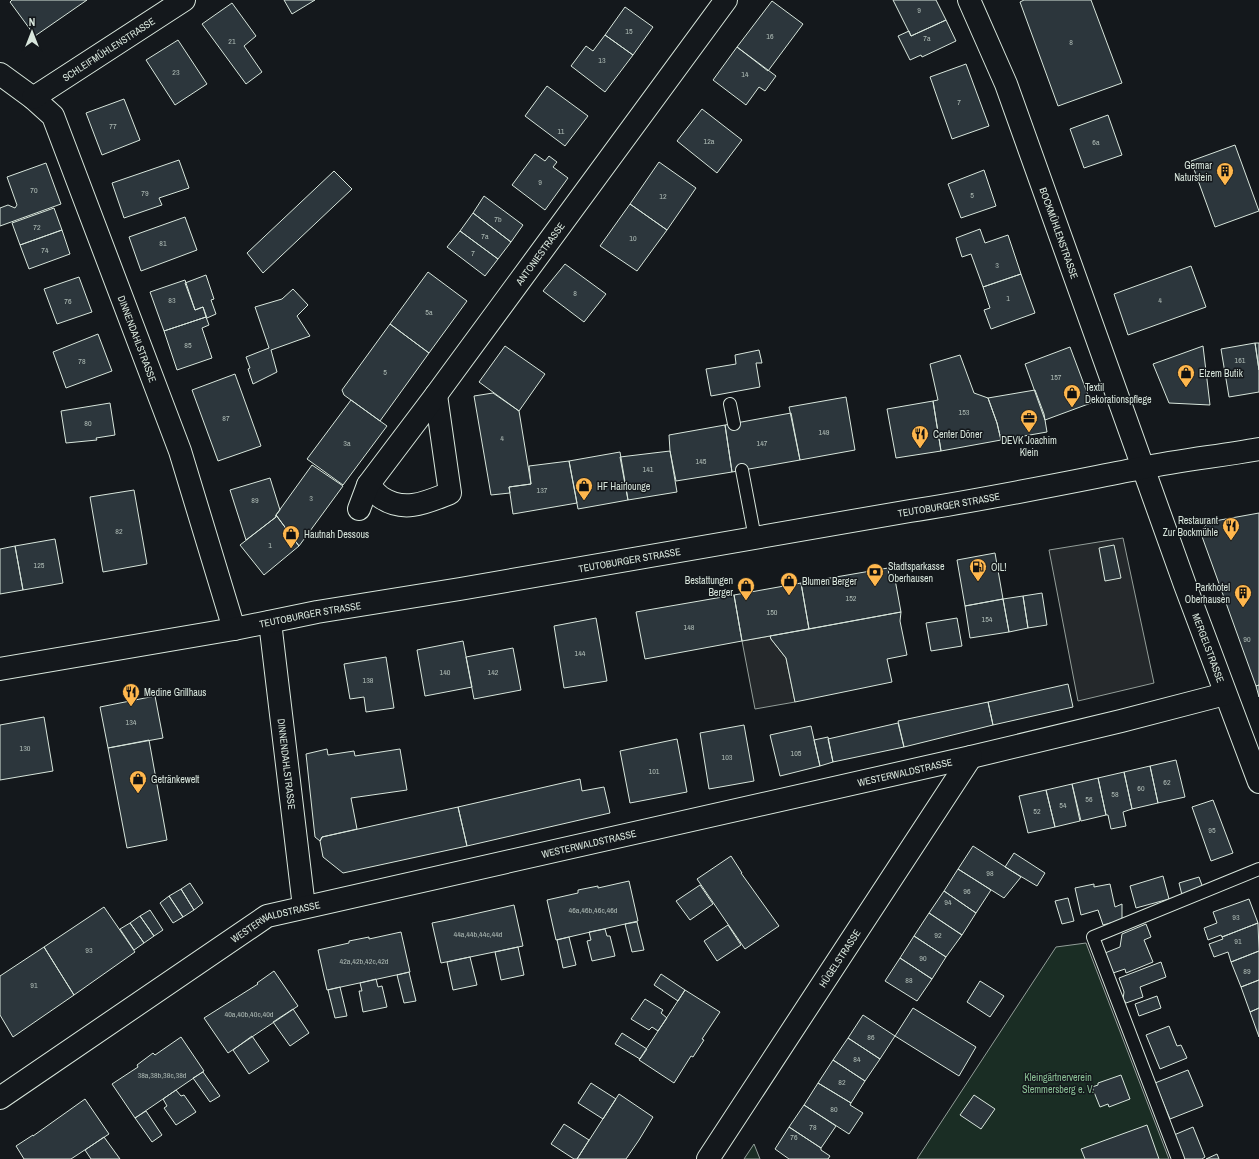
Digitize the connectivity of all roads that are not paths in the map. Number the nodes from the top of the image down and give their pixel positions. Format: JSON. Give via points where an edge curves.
{"nodes":[{"id":1,"x":184,"y":0,"type":"edge"},
{"id":2,"x":726,"y":0,"type":"edge"},
{"id":3,"x":969,"y":0,"type":"edge"},
{"id":4,"x":0,"y":74,"type":"edge"},
{"id":5,"x":34,"y":98,"type":"junction"},
{"id":6,"x":436,"y":395,"type":"junction"},
{"id":7,"x":730,"y":404,"type":"dead end"},
{"id":8,"x":734,"y":424,"type":"dead end"},
{"id":9,"x":1259,"y":449,"type":"edge"},
{"id":10,"x":1144,"y":468,"type":"junction"},
{"id":11,"x":742,"y":470,"type":"dead end"},
{"id":12,"x":368,"y":485,"type":"junction"},
{"id":13,"x":359,"y":509,"type":"dead end"},
{"id":14,"x":755,"y":538,"type":"junction"},
{"id":15,"x":270,"y":622,"type":"junction"},
{"id":16,"x":234,"y":629,"type":"junction"},
{"id":17,"x":0,"y":669,"type":"edge"},
{"id":18,"x":1226,"y":694,"type":"junction"},
{"id":19,"x":971,"y":757,"type":"junction"},
{"id":20,"x":1259,"y":782,"type":"edge"},
{"id":21,"x":1259,"y":869,"type":"edge"},
{"id":22,"x":304,"y":907,"type":"junction"},
{"id":23,"x":0,"y":1098,"type":"edge"},
{"id":24,"x":708,"y":1159,"type":"edge"},
{"id":25,"x":1178,"y":1159,"type":"edge"}],
"edges":[{"from":1,"to":5,"type":"street","name":"SCHLEIFMÜHLENSTRASSE"},
{"from":2,"to":6,"type":"street","name":"ANTONIESTRASSE"},
{"from":3,"to":10,"type":"street","name":"BOCKMÜHLENSTRASSE","via":[[1006,84]]},
{"from":4,"to":5,"type":"street","name":"DINNENDAHLSTRASSE"},
{"from":5,"to":16,"type":"street","name":"DINNENDAHLSTRASSE","via":[[53,116],[180,451]]},
{"from":6,"to":12,"type":"street","name":"ANTONIESTRASSE"},
{"from":6,"to":12,"type":"street","via":[[450,493],[411,506],[398,506],[381,498]]},
{"from":7,"to":8,"type":"lane"},
{"from":9,"to":10,"type":"street","name":"TEUTOBURGER STRASSE"},
{"from":10,"to":14,"type":"street","name":"TEUTOBURGER STRASSE","via":[[1051,487]]},
{"from":10,"to":18,"type":"street","name":"MERGELSTRASSE"},
{"from":11,"to":14,"type":"lane"},
{"from":12,"to":13,"type":"street","name":"ANTONIESTRASSE"},
{"from":14,"to":15,"type":"street","name":"TEUTOBURGER STRASSE"},
{"from":15,"to":16,"type":"street","name":"TEUTOBURGER STRASSE"},
{"from":15,"to":22,"type":"street","name":"DINNENDAHLSTRASSE"},
{"from":16,"to":17,"type":"street","name":"TEUTOBURGER STRASSE"},
{"from":18,"to":19,"type":"street","name":"WESTERWALDSTRASSE"},
{"from":18,"to":20,"type":"street","name":"MERGELSTRASSE"},
{"from":19,"to":22,"type":"street","name":"WESTERWALDSTRASSE"},
{"from":19,"to":24,"type":"street","name":"HÜGELSTRASSE"},
{"from":21,"to":25,"type":"lane","via":[[1093,937]]},
{"from":22,"to":23,"type":"street","name":"WESTERWALDSTRASSE","via":[[267,916]]}]}
